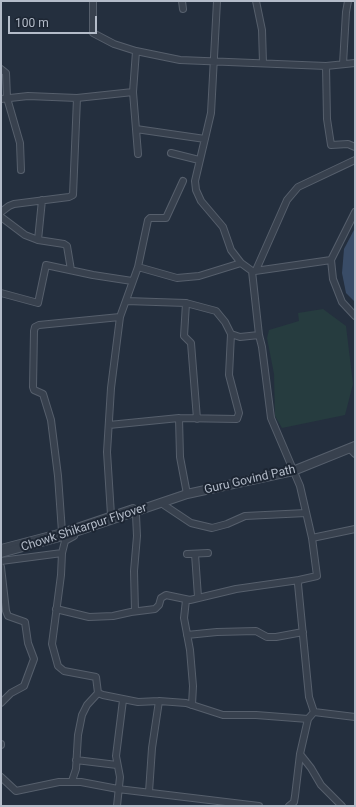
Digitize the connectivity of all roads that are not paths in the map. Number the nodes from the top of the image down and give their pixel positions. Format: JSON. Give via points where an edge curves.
{"nodes":[{"id":1,"x":93,"y":1,"type":"edge"},
{"id":2,"x":182,"y":1,"type":"edge"},
{"id":3,"x":217,"y":1,"type":"edge"},
{"id":4,"x":256,"y":1,"type":"edge"},
{"id":5,"x":348,"y":1,"type":"edge"},
{"id":6,"x":183,"y":9,"type":"dead end"},
{"id":7,"x":136,"y":51,"type":"junction"},
{"id":8,"x":215,"y":61,"type":"junction"},
{"id":9,"x":263,"y":63,"type":"junction"},
{"id":10,"x":355,"y":63,"type":"edge"},
{"id":11,"x":343,"y":64,"type":"junction"},
{"id":12,"x":326,"y":66,"type":"junction"},
{"id":13,"x":1,"y":69,"type":"edge"},
{"id":14,"x":133,"y":92,"type":"junction"},
{"id":15,"x":77,"y":98,"type":"junction"},
{"id":16,"x":4,"y":99,"type":"edge"},
{"id":17,"x":136,"y":129,"type":"junction"},
{"id":18,"x":205,"y":140,"type":"junction"},
{"id":19,"x":355,"y":147,"type":"edge"},
{"id":20,"x":171,"y":153,"type":"dead end"},
{"id":21,"x":138,"y":154,"type":"dead end"},
{"id":22,"x":199,"y":160,"type":"junction"},
{"id":23,"x":355,"y":160,"type":"edge"},
{"id":24,"x":21,"y":170,"type":"dead end"},
{"id":25,"x":183,"y":181,"type":"dead end"},
{"id":26,"x":42,"y":200,"type":"junction"},
{"id":27,"x":1,"y":212,"type":"edge"},
{"id":28,"x":355,"y":212,"type":"edge"},
{"id":29,"x":1,"y":217,"type":"edge"},
{"id":30,"x":38,"y":240,"type":"junction"},
{"id":31,"x":331,"y":260,"type":"junction"},
{"id":32,"x":241,"y":263,"type":"junction"},
{"id":33,"x":138,"y":268,"type":"junction"},
{"id":34,"x":71,"y":270,"type":"junction"},
{"id":35,"x":254,"y":271,"type":"junction"},
{"id":36,"x":132,"y":281,"type":"junction"},
{"id":37,"x":1,"y":293,"type":"edge"},
{"id":38,"x":126,"y":301,"type":"junction"},
{"id":39,"x":186,"y":302,"type":"junction"},
{"id":40,"x":355,"y":316,"type":"edge"},
{"id":41,"x":120,"y":317,"type":"junction"},
{"id":42,"x":231,"y":334,"type":"junction"},
{"id":43,"x":259,"y":335,"type":"junction"},
{"id":44,"x":179,"y":418,"type":"junction"},
{"id":45,"x":197,"y":419,"type":"junction"},
{"id":46,"x":109,"y":425,"type":"junction"},
{"id":47,"x":353,"y":449,"type":"edge"},
{"id":48,"x":293,"y":471,"type":"junction"},
{"id":49,"x":187,"y":494,"type":"junction"},
{"id":50,"x":165,"y":503,"type":"junction"},
{"id":51,"x":306,"y":513,"type":"junction"},
{"id":52,"x":111,"y":515,"type":"junction"},
{"id":53,"x":136,"y":515,"type":"junction"},
{"id":54,"x":355,"y":529,"type":"edge"},
{"id":55,"x":62,"y":532,"type":"junction"},
{"id":56,"x":312,"y":538,"type":"junction"},
{"id":57,"x":1,"y":548,"type":"edge"},
{"id":58,"x":1,"y":553,"type":"edge"},
{"id":59,"x":62,"y":553,"type":"junction"},
{"id":60,"x":208,"y":553,"type":"dead end"},
{"id":61,"x":187,"y":554,"type":"dead end"},
{"id":62,"x":195,"y":554,"type":"junction"},
{"id":63,"x":1,"y":561,"type":"edge"},
{"id":64,"x":1,"y":567,"type":"edge"},
{"id":65,"x":299,"y":580,"type":"junction"},
{"id":66,"x":198,"y":597,"type":"junction"},
{"id":67,"x":186,"y":600,"type":"junction"},
{"id":68,"x":56,"y":609,"type":"junction"},
{"id":69,"x":135,"y":611,"type":"junction"},
{"id":70,"x":303,"y":632,"type":"junction"},
{"id":71,"x":187,"y":635,"type":"junction"},
{"id":72,"x":98,"y":693,"type":"junction"},
{"id":73,"x":123,"y":700,"type":"junction"},
{"id":74,"x":159,"y":701,"type":"junction"},
{"id":75,"x":1,"y":703,"type":"edge"},
{"id":76,"x":192,"y":705,"type":"junction"},
{"id":77,"x":314,"y":712,"type":"junction"},
{"id":78,"x":355,"y":717,"type":"edge"},
{"id":79,"x":308,"y":719,"type":"junction"},
{"id":80,"x":300,"y":754,"type":"junction"},
{"id":81,"x":76,"y":760,"type":"junction"},
{"id":82,"x":117,"y":765,"type":"junction"},
{"id":83,"x":1,"y":777,"type":"edge"},
{"id":84,"x":72,"y":781,"type":"junction"},
{"id":85,"x":118,"y":789,"type":"junction"},
{"id":86,"x":149,"y":792,"type":"junction"},
{"id":87,"x":117,"y":806,"type":"edge"},
{"id":88,"x":259,"y":806,"type":"edge"},
{"id":89,"x":288,"y":806,"type":"edge"},
{"id":90,"x":342,"y":806,"type":"edge"}],
"edges":[{"from":1,"to":7,"type":"street","via":[[93,33],[114,44]]},
{"from":2,"to":6,"type":"street"},
{"from":3,"to":8,"type":"street"},
{"from":4,"to":9,"type":"street","via":[[262,30]]},
{"from":5,"to":11,"type":"street"},
{"from":7,"to":8,"type":"street","via":[[180,60]]},
{"from":7,"to":14,"type":"street"},
{"from":8,"to":9,"type":"street"},
{"from":8,"to":18,"type":"street","via":[[211,113]]},
{"from":9,"to":12,"type":"street"},
{"from":10,"to":11,"type":"street"},
{"from":11,"to":12,"type":"street"},
{"from":12,"to":19,"type":"street","via":[[327,119],[331,145],[348,144]]},
{"from":13,"to":16,"type":"street","via":[[6,73]]},
{"from":14,"to":15,"type":"street"},
{"from":14,"to":17,"type":"street"},
{"from":15,"to":16,"type":"street","via":[[28,96]]},
{"from":15,"to":26,"type":"street","via":[[74,192],[69,197]]},
{"from":16,"to":24,"type":"street","via":[[20,143]]},
{"from":17,"to":18,"type":"street"},
{"from":17,"to":21,"type":"street"},
{"from":18,"to":22,"type":"street"},
{"from":20,"to":22,"type":"street"},
{"from":22,"to":32,"type":"street","via":[[195,181],[198,196],[222,227],[231,250]]},
{"from":23,"to":35,"type":"street","via":[[298,187],[287,200]]},
{"from":25,"to":33,"type":"street","via":[[166,218],[148,220]]},
{"from":26,"to":27,"type":"street","via":[[9,206]]},
{"from":26,"to":30,"type":"street"},
{"from":28,"to":31,"type":"street"},
{"from":29,"to":30,"type":"street","via":[[25,235]]},
{"from":30,"to":34,"type":"street","via":[[67,246]]},
{"from":31,"to":35,"type":"street"},
{"from":31,"to":40,"type":"street","via":[[333,279],[342,302]]},
{"from":32,"to":33,"type":"street","via":[[199,276],[176,278]]},
{"from":32,"to":35,"type":"street"},
{"from":33,"to":36,"type":"street"},
{"from":34,"to":36,"type":"street"},
{"from":34,"to":37,"type":"street","via":[[46,265],[38,303]]},
{"from":35,"to":43,"type":"street"},
{"from":36,"to":38,"type":"street"},
{"from":38,"to":39,"type":"street"},
{"from":38,"to":41,"type":"street"},
{"from":39,"to":42,"type":"street","via":[[216,311]]},
{"from":39,"to":45,"type":"street","via":[[184,336],[191,343]]},
{"from":41,"to":46,"type":"street"},
{"from":41,"to":55,"type":"street","via":[[35,327],[33,387],[43,394],[51,420]]},
{"from":42,"to":43,"type":"street","via":[[240,337]]},
{"from":42,"to":45,"type":"street","via":[[229,375],[239,416],[235,420]]},
{"from":43,"to":48,"type":"street","via":[[272,418]]},
{"from":44,"to":45,"type":"street"},
{"from":44,"to":46,"type":"street"},
{"from":44,"to":49,"type":"street","via":[[180,457]]},
{"from":46,"to":52,"type":"street","via":[[107,452]]},
{"from":47,"to":48,"type":"street","name":"Guru Govind Path"},
{"from":48,"to":49,"type":"street","name":"Guru Govind Path"},
{"from":48,"to":51,"type":"street","via":[[300,486]]},
{"from":49,"to":50,"type":"street","name":"Guru Govind Path"},
{"from":50,"to":51,"type":"street","via":[[192,523],[212,528],[245,516]]},
{"from":50,"to":52,"type":"street","via":[[162,499]]},
{"from":50,"to":53,"type":"street"},
{"from":50,"to":58,"type":"street","name":"Chowk Shikarpur Flyover"},
{"from":51,"to":56,"type":"street"},
{"from":52,"to":55,"type":"street"},
{"from":53,"to":59,"type":"street","via":[[67,539],[63,543]]},
{"from":53,"to":69,"type":"street"},
{"from":54,"to":56,"type":"street"},
{"from":55,"to":57,"type":"street"},
{"from":56,"to":65,"type":"street","via":[[317,576]]},
{"from":59,"to":63,"type":"street"},
{"from":59,"to":68,"type":"street"},
{"from":60,"to":62,"type":"street"},
{"from":61,"to":62,"type":"street"},
{"from":62,"to":66,"type":"street"},
{"from":64,"to":75,"type":"street","via":[[6,611],[8,616],[25,622],[28,643],[34,659],[24,686],[11,693]]},
{"from":65,"to":66,"type":"street"},
{"from":65,"to":70,"type":"street"},
{"from":66,"to":67,"type":"street"},
{"from":67,"to":69,"type":"street","via":[[166,594],[155,609]]},
{"from":67,"to":71,"type":"street","via":[[184,618]]},
{"from":68,"to":69,"type":"street","via":[[80,616],[96,617]]},
{"from":68,"to":72,"type":"street","via":[[52,644],[58,666],[64,671],[96,677]]},
{"from":70,"to":71,"type":"street","via":[[276,638],[256,632]]},
{"from":70,"to":77,"type":"street","via":[[307,686]]},
{"from":71,"to":76,"type":"street","via":[[193,686]]},
{"from":72,"to":73,"type":"street"},
{"from":72,"to":81,"type":"street","via":[[82,715]]},
{"from":73,"to":74,"type":"street","via":[[144,703]]},
{"from":73,"to":82,"type":"street"},
{"from":74,"to":76,"type":"street"},
{"from":74,"to":86,"type":"street"},
{"from":76,"to":79,"type":"street","via":[[223,715]]},
{"from":77,"to":78,"type":"street"},
{"from":77,"to":79,"type":"street"},
{"from":79,"to":80,"type":"street"},
{"from":80,"to":89,"type":"street","via":[[294,802]]},
{"from":80,"to":90,"type":"street","via":[[321,785]]},
{"from":81,"to":82,"type":"street"},
{"from":81,"to":84,"type":"street"},
{"from":82,"to":85,"type":"street","via":[[120,777]]},
{"from":83,"to":84,"type":"street","via":[[16,791]]},
{"from":84,"to":85,"type":"street"},
{"from":85,"to":86,"type":"street"},
{"from":85,"to":87,"type":"street"},
{"from":86,"to":88,"type":"street"}]}
